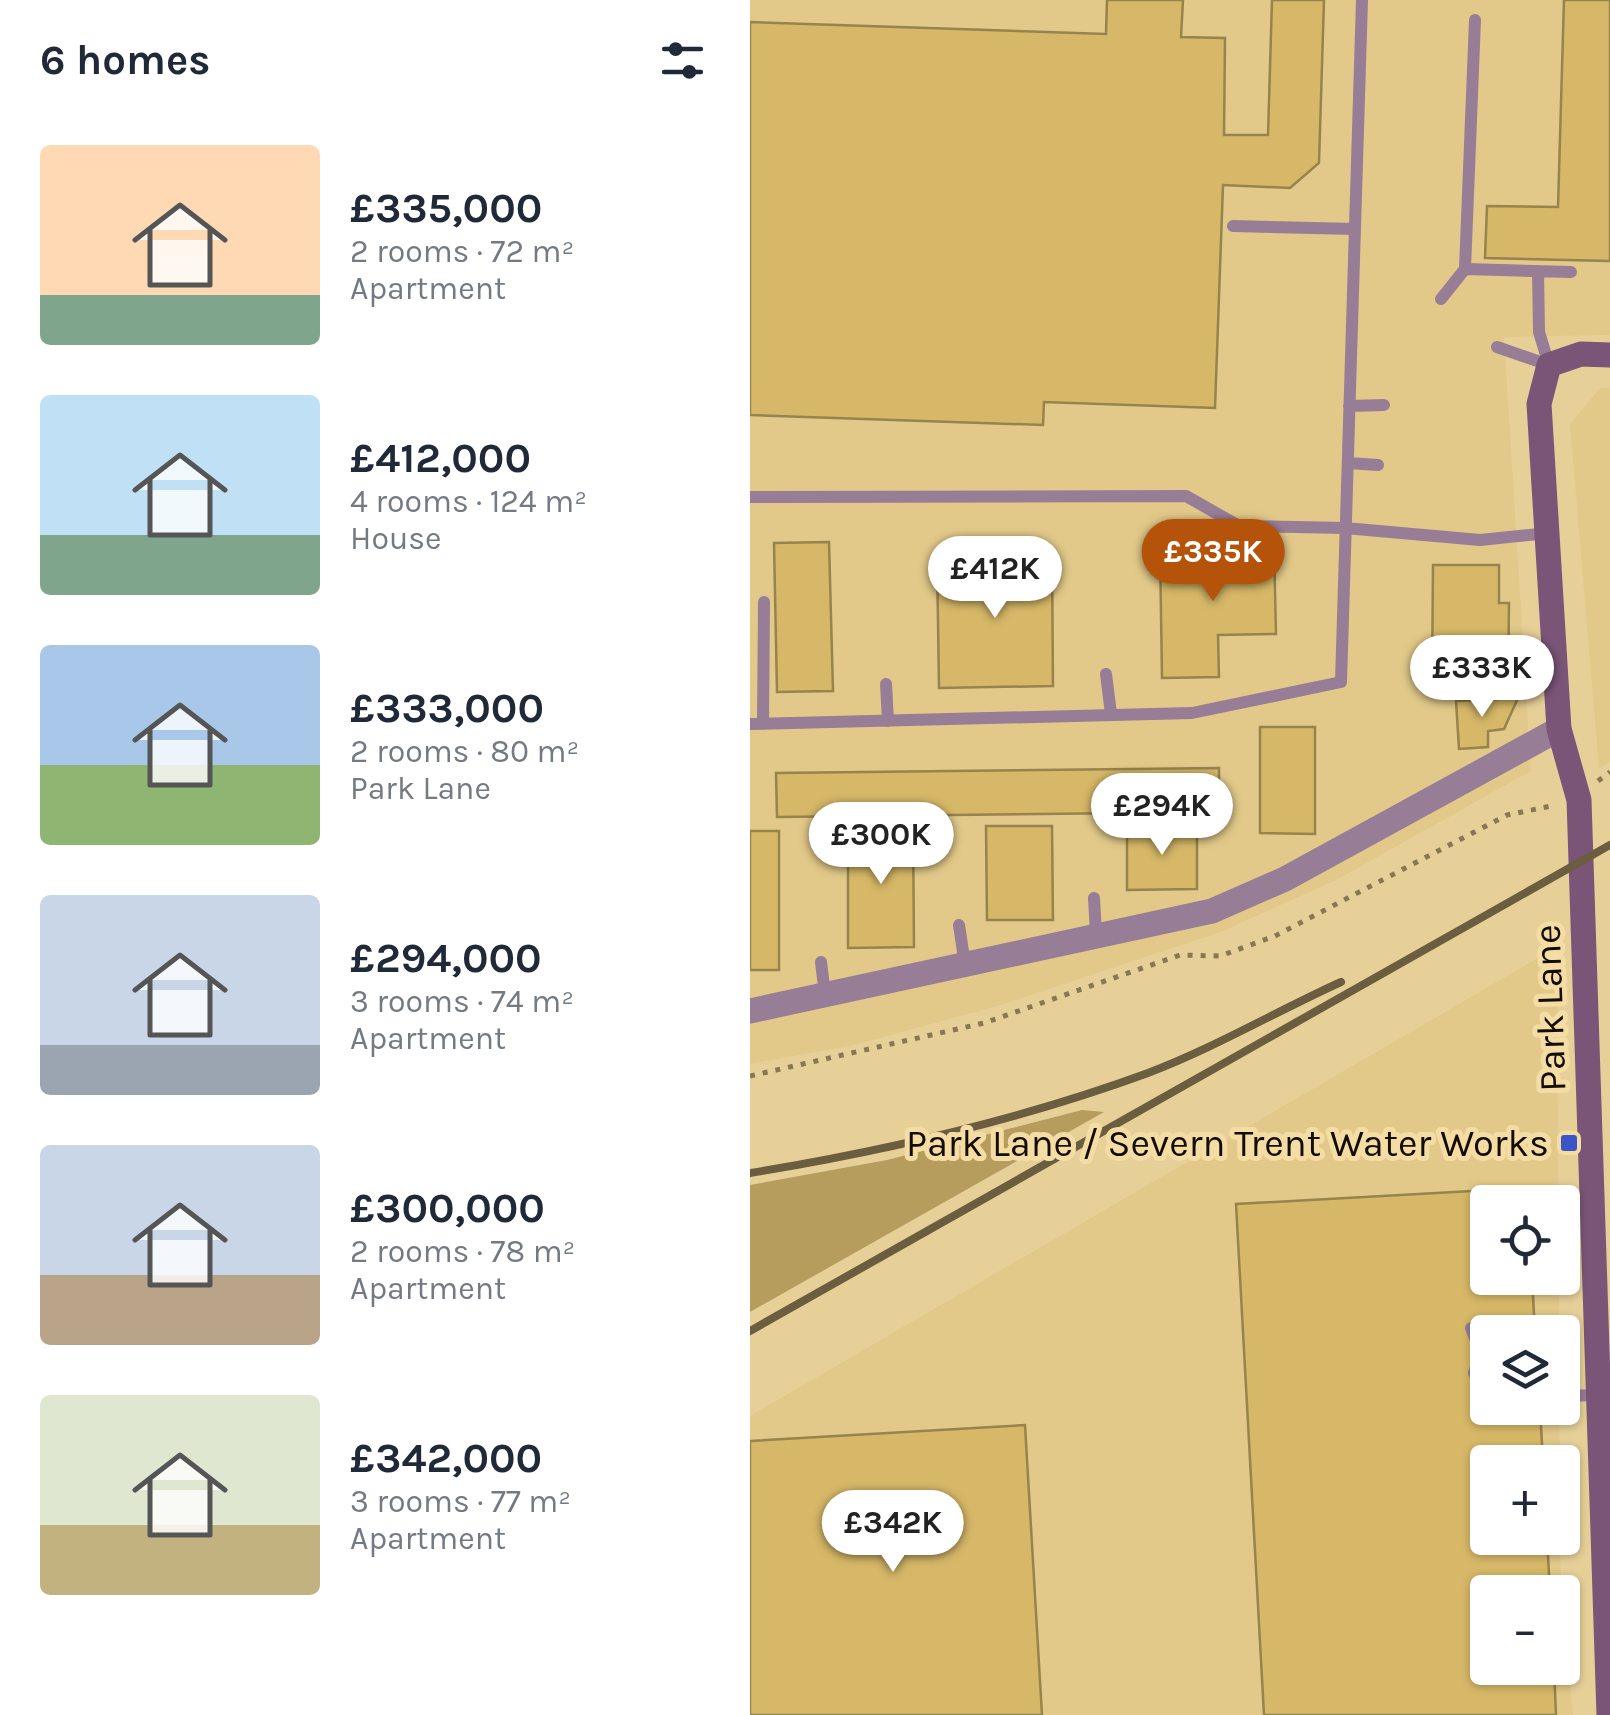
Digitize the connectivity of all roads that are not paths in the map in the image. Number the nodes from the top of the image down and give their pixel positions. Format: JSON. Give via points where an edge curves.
{"nodes":[{"id":1,"x":1362,"y":0,"type":"edge"},
{"id":2,"x":1475,"y":20,"type":"dead end"},
{"id":3,"x":1233,"y":226,"type":"dead end"},
{"id":4,"x":1355,"y":230,"type":"junction"},
{"id":5,"x":1465,"y":269,"type":"junction"},
{"id":6,"x":1538,"y":271,"type":"junction"},
{"id":7,"x":1571,"y":272,"type":"dead end"},
{"id":8,"x":1440,"y":299,"type":"dead end"},
{"id":9,"x":1497,"y":347,"type":"dead end"},
{"id":10,"x":1610,"y":355,"type":"edge"},
{"id":11,"x":1549,"y":365,"type":"junction"},
{"id":12,"x":1384,"y":405,"type":"dead end"},
{"id":13,"x":1349,"y":406,"type":"junction"},
{"id":14,"x":1348,"y":463,"type":"junction"},
{"id":15,"x":1378,"y":464,"type":"dead end"},
{"id":16,"x":750,"y":497,"type":"edge"},
{"id":17,"x":1345,"y":528,"type":"junction"},
{"id":18,"x":1548,"y":533,"type":"junction"},
{"id":19,"x":764,"y":602,"type":"dead end"},
{"id":20,"x":1106,"y":674,"type":"dead end"},
{"id":21,"x":886,"y":684,"type":"dead end"},
{"id":22,"x":1111,"y":714,"type":"junction"},
{"id":23,"x":888,"y":721,"type":"junction"},
{"id":24,"x":756,"y":724,"type":"edge"},
{"id":25,"x":1559,"y":729,"type":"junction"},
{"id":26,"x":1094,"y":898,"type":"dead end"},
{"id":27,"x":959,"y":926,"type":"dead end"},
{"id":28,"x":1096,"y":934,"type":"junction"},
{"id":29,"x":821,"y":962,"type":"dead end"},
{"id":30,"x":966,"y":967,"type":"junction"},
{"id":31,"x":826,"y":998,"type":"junction"},
{"id":32,"x":750,"y":1011,"type":"edge"},
{"id":33,"x":1598,"y":1395,"type":"junction"},
{"id":34,"x":1580,"y":1396,"type":"edge"},
{"id":35,"x":1609,"y":1715,"type":"edge"}],
"edges":[{"from":1,"to":4,"type":"lane"},
{"from":2,"to":5,"type":"lane"},
{"from":3,"to":4,"type":"lane"},
{"from":4,"to":13,"type":"lane"},
{"from":5,"to":6,"type":"lane"},
{"from":5,"to":8,"type":"lane"},
{"from":6,"to":7,"type":"lane"},
{"from":6,"to":11,"type":"lane","via":[[1539,332]]},
{"from":9,"to":11,"type":"lane"},
{"from":10,"to":11,"type":"street","via":[[1580,354]]},
{"from":11,"to":18,"type":"street","name":"Park Lane","via":[[1539,404]]},
{"from":12,"to":13,"type":"lane"},
{"from":13,"to":14,"type":"lane"},
{"from":14,"to":15,"type":"lane"},
{"from":14,"to":17,"type":"lane"},
{"from":16,"to":17,"type":"lane","via":[[1186,496],[1239,526]]},
{"from":17,"to":18,"type":"lane","via":[[1480,540]]},
{"from":17,"to":22,"type":"lane","via":[[1341,682],[1192,714]]},
{"from":18,"to":25,"type":"street","name":"Park Lane"},
{"from":19,"to":24,"type":"lane"},
{"from":20,"to":22,"type":"lane"},
{"from":21,"to":23,"type":"lane"},
{"from":22,"to":23,"type":"lane"},
{"from":23,"to":24,"type":"lane"},
{"from":25,"to":28,"type":"street","via":[[1245,898],[1187,919]]},
{"from":25,"to":33,"type":"street","name":"Park Lane","via":[[1580,800]]},
{"from":26,"to":28,"type":"lane"},
{"from":27,"to":30,"type":"lane"},
{"from":28,"to":30,"type":"street"},
{"from":29,"to":31,"type":"lane"},
{"from":30,"to":31,"type":"street"},
{"from":31,"to":32,"type":"street"},
{"from":33,"to":34,"type":"lane"},
{"from":33,"to":35,"type":"street","name":"Park Lane"}]}
